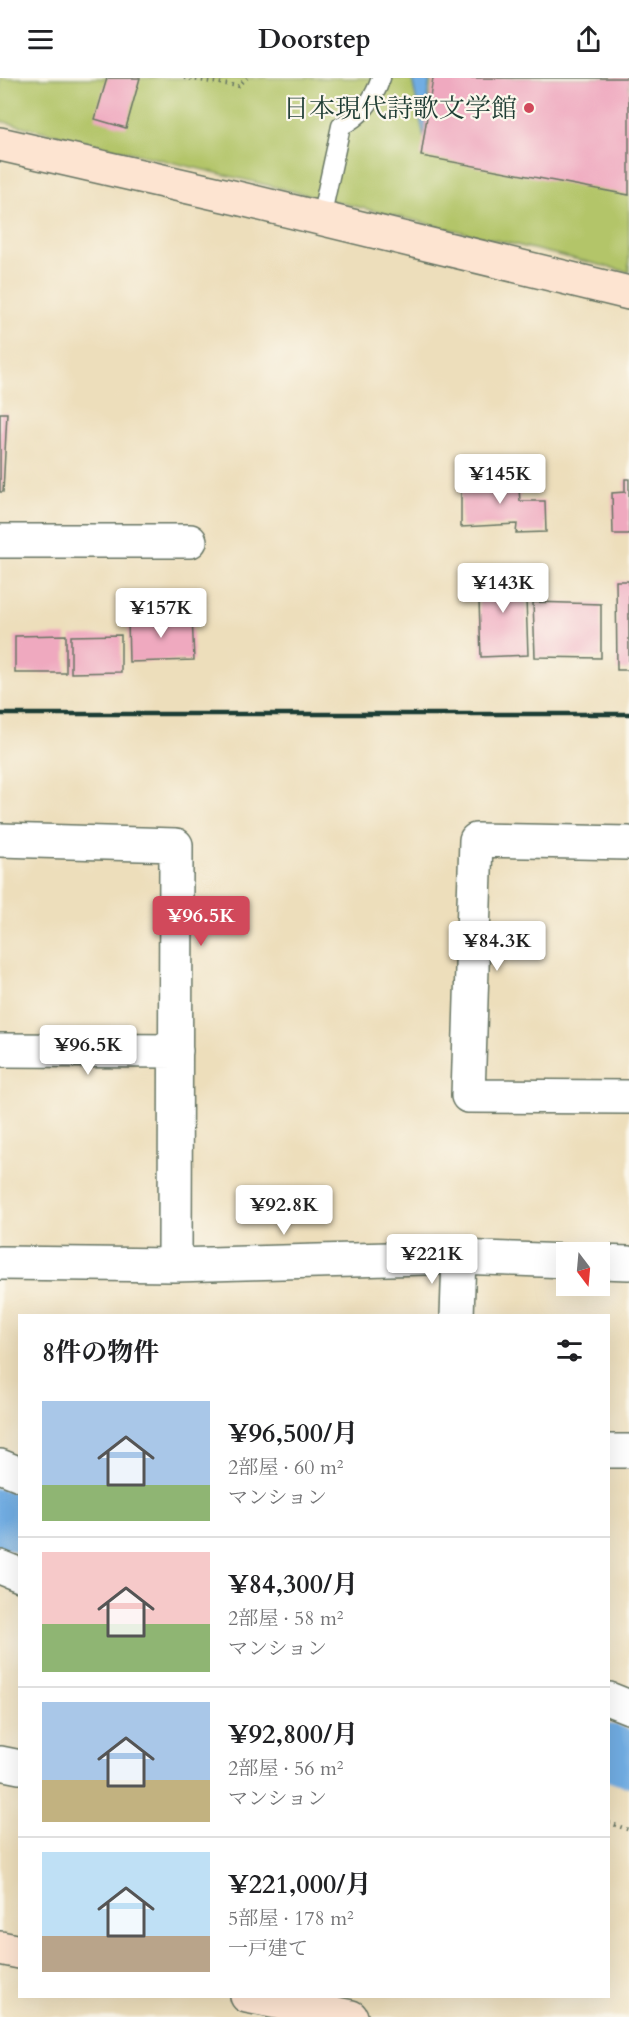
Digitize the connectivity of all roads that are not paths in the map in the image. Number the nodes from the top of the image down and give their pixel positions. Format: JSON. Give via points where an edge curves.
{"nodes":[{"id":1,"x":381,"y":78,"type":"edge"},
{"id":2,"x":0,"y":144,"type":"edge"},
{"id":3,"x":321,"y":218,"type":"junction"},
{"id":4,"x":629,"y":293,"type":"edge"},
{"id":5,"x":0,"y":541,"type":"edge"},
{"id":6,"x":190,"y":541,"type":"dead end"},
{"id":7,"x":0,"y":840,"type":"edge"},
{"id":8,"x":629,"y":843,"type":"edge"},
{"id":9,"x":0,"y":1050,"type":"edge"},
{"id":10,"x":176,"y":1051,"type":"junction"},
{"id":11,"x":629,"y":1097,"type":"edge"},
{"id":12,"x":459,"y":1257,"type":"junction"},
{"id":13,"x":556,"y":1261,"type":"edge"},
{"id":14,"x":610,"y":1262,"type":"edge"},
{"id":15,"x":0,"y":1263,"type":"edge"},
{"id":16,"x":629,"y":1263,"type":"edge"},
{"id":17,"x":175,"y":1265,"type":"junction"},
{"id":18,"x":457,"y":1314,"type":"edge"},
{"id":19,"x":610,"y":1450,"type":"edge"},
{"id":20,"x":629,"y":1451,"type":"edge"},
{"id":21,"x":0,"y":1466,"type":"edge"},
{"id":22,"x":18,"y":1473,"type":"edge"},
{"id":23,"x":0,"y":1567,"type":"edge"},
{"id":24,"x":18,"y":1574,"type":"edge"},
{"id":25,"x":610,"y":1699,"type":"edge"},
{"id":26,"x":629,"y":1707,"type":"edge"},
{"id":27,"x":0,"y":1763,"type":"edge"},
{"id":28,"x":18,"y":1767,"type":"edge"},
{"id":29,"x":0,"y":1948,"type":"edge"},
{"id":30,"x":18,"y":1952,"type":"edge"},
{"id":31,"x":257,"y":1998,"type":"edge"},
{"id":32,"x":351,"y":2017,"type":"edge"}],
"edges":[{"from":1,"to":3,"type":"lane","via":[[374,97],[352,121],[341,126]]},
{"from":2,"to":3,"type":"street"},
{"from":3,"to":4,"type":"street"},
{"from":5,"to":6,"type":"street"},
{"from":7,"to":10,"type":"street","via":[[176,845]]},
{"from":8,"to":11,"type":"street","via":[[476,840],[468,1095]]},
{"from":9,"to":10,"type":"street"},
{"from":10,"to":17,"type":"street"},
{"from":12,"to":13,"type":"street"},
{"from":12,"to":17,"type":"street"},
{"from":12,"to":18,"type":"street"},
{"from":14,"to":16,"type":"street"},
{"from":15,"to":17,"type":"street"},
{"from":19,"to":20,"type":"street"},
{"from":21,"to":22,"type":"street"},
{"from":23,"to":24,"type":"street"},
{"from":25,"to":26,"type":"street"},
{"from":27,"to":28,"type":"street"},
{"from":29,"to":30,"type":"street"},
{"from":31,"to":32,"type":"street"}]}
